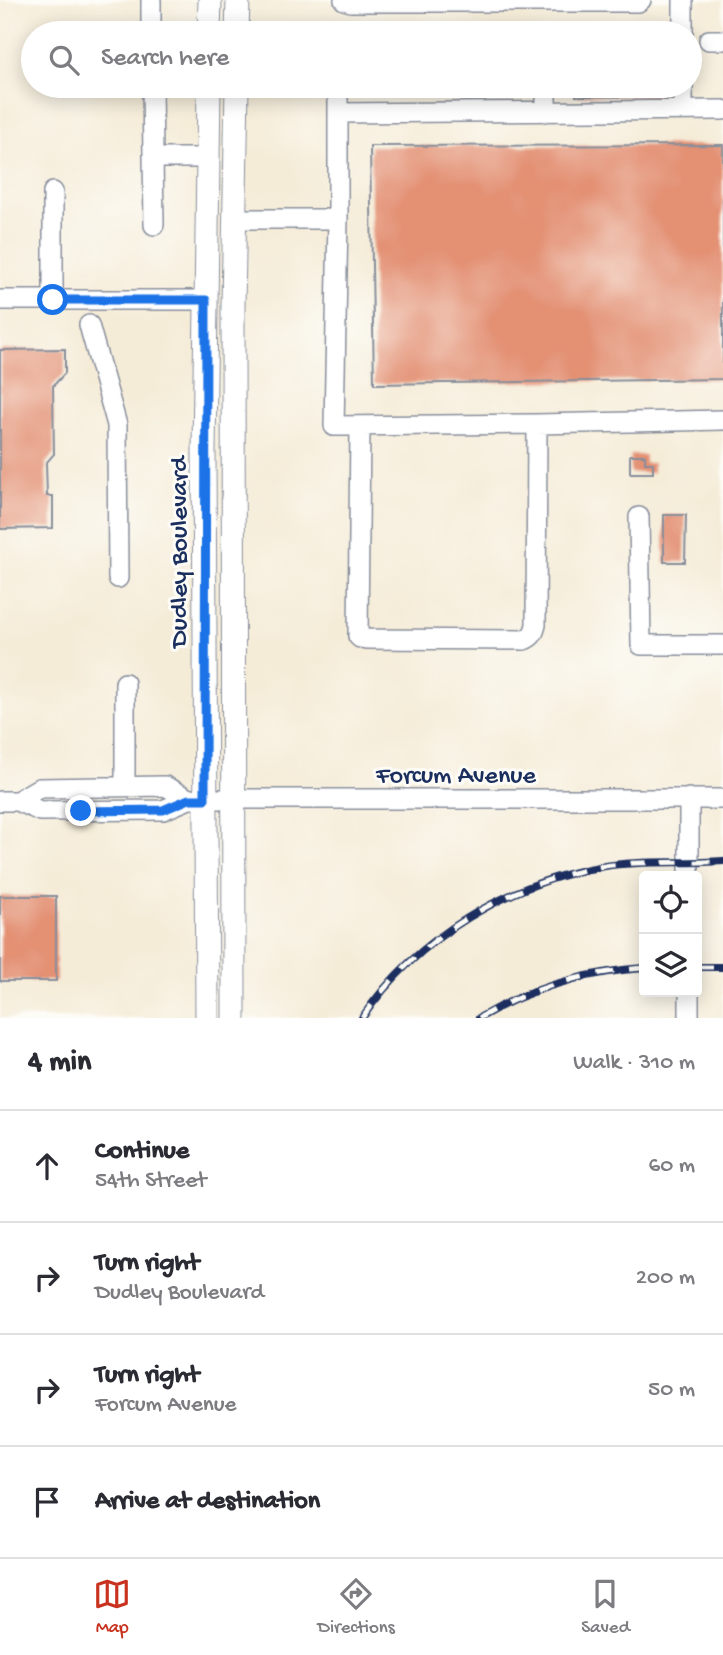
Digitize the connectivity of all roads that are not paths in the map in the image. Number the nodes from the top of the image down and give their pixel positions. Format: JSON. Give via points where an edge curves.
{"nodes":[{"id":1,"x":150,"y":0,"type":"edge"},
{"id":2,"x":210,"y":0,"type":"edge"},
{"id":3,"x":238,"y":0,"type":"edge"},
{"id":4,"x":344,"y":0,"type":"edge"},
{"id":5,"x":641,"y":0,"type":"edge"},
{"id":6,"x":683,"y":0,"type":"edge"},
{"id":7,"x":151,"y":21,"type":"edge"},
{"id":8,"x":209,"y":21,"type":"edge"},
{"id":9,"x":237,"y":21,"type":"edge"},
{"id":10,"x":683,"y":21,"type":"edge"},
{"id":11,"x":152,"y":98,"type":"edge"},
{"id":12,"x":209,"y":98,"type":"edge"},
{"id":13,"x":237,"y":98,"type":"edge"},
{"id":14,"x":338,"y":98,"type":"edge"},
{"id":15,"x":546,"y":98,"type":"edge"},
{"id":16,"x":683,"y":98,"type":"edge"},
{"id":17,"x":683,"y":110,"type":"junction"},
{"id":18,"x":723,"y":110,"type":"edge"},
{"id":19,"x":546,"y":112,"type":"junction"},
{"id":20,"x":338,"y":113,"type":"junction"},
{"id":21,"x":153,"y":158,"type":"junction"},
{"id":22,"x":208,"y":158,"type":"junction"},
{"id":23,"x":53,"y":192,"type":"dead end"},
{"id":24,"x":235,"y":219,"type":"junction"},
{"id":25,"x":338,"y":219,"type":"junction"},
{"id":26,"x":153,"y":225,"type":"dead end"},
{"id":27,"x":0,"y":300,"type":"edge"},
{"id":28,"x":53,"y":300,"type":"junction"},
{"id":29,"x":206,"y":300,"type":"junction"},
{"id":30,"x":89,"y":325,"type":"dead end"},
{"id":31,"x":723,"y":420,"type":"edge"},
{"id":32,"x":537,"y":424,"type":"junction"},
{"id":33,"x":360,"y":426,"type":"junction"},
{"id":34,"x":639,"y":517,"type":"dead end"},
{"id":35,"x":118,"y":578,"type":"dead end"},
{"id":36,"x":723,"y":645,"type":"edge"},
{"id":37,"x":125,"y":683,"type":"dead end"},
{"id":38,"x":125,"y":786,"type":"junction"},
{"id":39,"x":689,"y":798,"type":"junction"},
{"id":40,"x":197,"y":799,"type":"junction"},
{"id":41,"x":234,"y":799,"type":"junction"},
{"id":42,"x":723,"y":799,"type":"edge"},
{"id":43,"x":9,"y":801,"type":"edge"},
{"id":44,"x":689,"y":871,"type":"edge"},
{"id":45,"x":689,"y":997,"type":"edge"},
{"id":46,"x":207,"y":1018,"type":"edge"},
{"id":47,"x":234,"y":1018,"type":"edge"},
{"id":48,"x":689,"y":1018,"type":"edge"}],
"edges":[{"from":1,"to":7,"type":"street"},
{"from":2,"to":8,"type":"main road"},
{"from":3,"to":9,"type":"main road"},
{"from":4,"to":5,"type":"street"},
{"from":6,"to":10,"type":"street"},
{"from":11,"to":21,"type":"street"},
{"from":12,"to":22,"type":"main road","name":"Dudley Boulevard"},
{"from":13,"to":24,"type":"main road"},
{"from":14,"to":20,"type":"street"},
{"from":15,"to":19,"type":"street"},
{"from":16,"to":17,"type":"street"},
{"from":17,"to":18,"type":"street"},
{"from":17,"to":19,"type":"street"},
{"from":19,"to":20,"type":"street"},
{"from":20,"to":25,"type":"street"},
{"from":21,"to":22,"type":"street"},
{"from":21,"to":26,"type":"street"},
{"from":22,"to":29,"type":"main road","name":"Dudley Boulevard"},
{"from":23,"to":28,"type":"street"},
{"from":24,"to":25,"type":"street"},
{"from":24,"to":41,"type":"main road"},
{"from":25,"to":33,"type":"street","via":[[334,426]]},
{"from":27,"to":28,"type":"street"},
{"from":28,"to":29,"type":"street"},
{"from":29,"to":40,"type":"main road","name":"Dudley Boulevard"},
{"from":30,"to":35,"type":"street","via":[[117,425]]},
{"from":31,"to":32,"type":"street"},
{"from":32,"to":33,"type":"street"},
{"from":32,"to":33,"type":"street","via":[[536,625],[524,640],[358,636]]},
{"from":34,"to":36,"type":"street","via":[[641,645]]},
{"from":37,"to":38,"type":"street"},
{"from":38,"to":40,"type":"street","name":"Forcum Avenue","via":[[165,786]]},
{"from":38,"to":43,"type":"street","name":"Forcum Avenue","via":[[39,788]]},
{"from":39,"to":41,"type":"street","name":"Forcum Avenue"},
{"from":39,"to":42,"type":"street","name":"Forcum Avenue"},
{"from":39,"to":44,"type":"street"},
{"from":40,"to":41,"type":"street","name":"Forcum Avenue"},
{"from":40,"to":43,"type":"street","name":"Forcum Avenue","via":[[163,810],[40,811]]},
{"from":40,"to":46,"type":"main road","name":"Dudley Boulevard"},
{"from":41,"to":47,"type":"main road"},
{"from":45,"to":48,"type":"street"}]}
